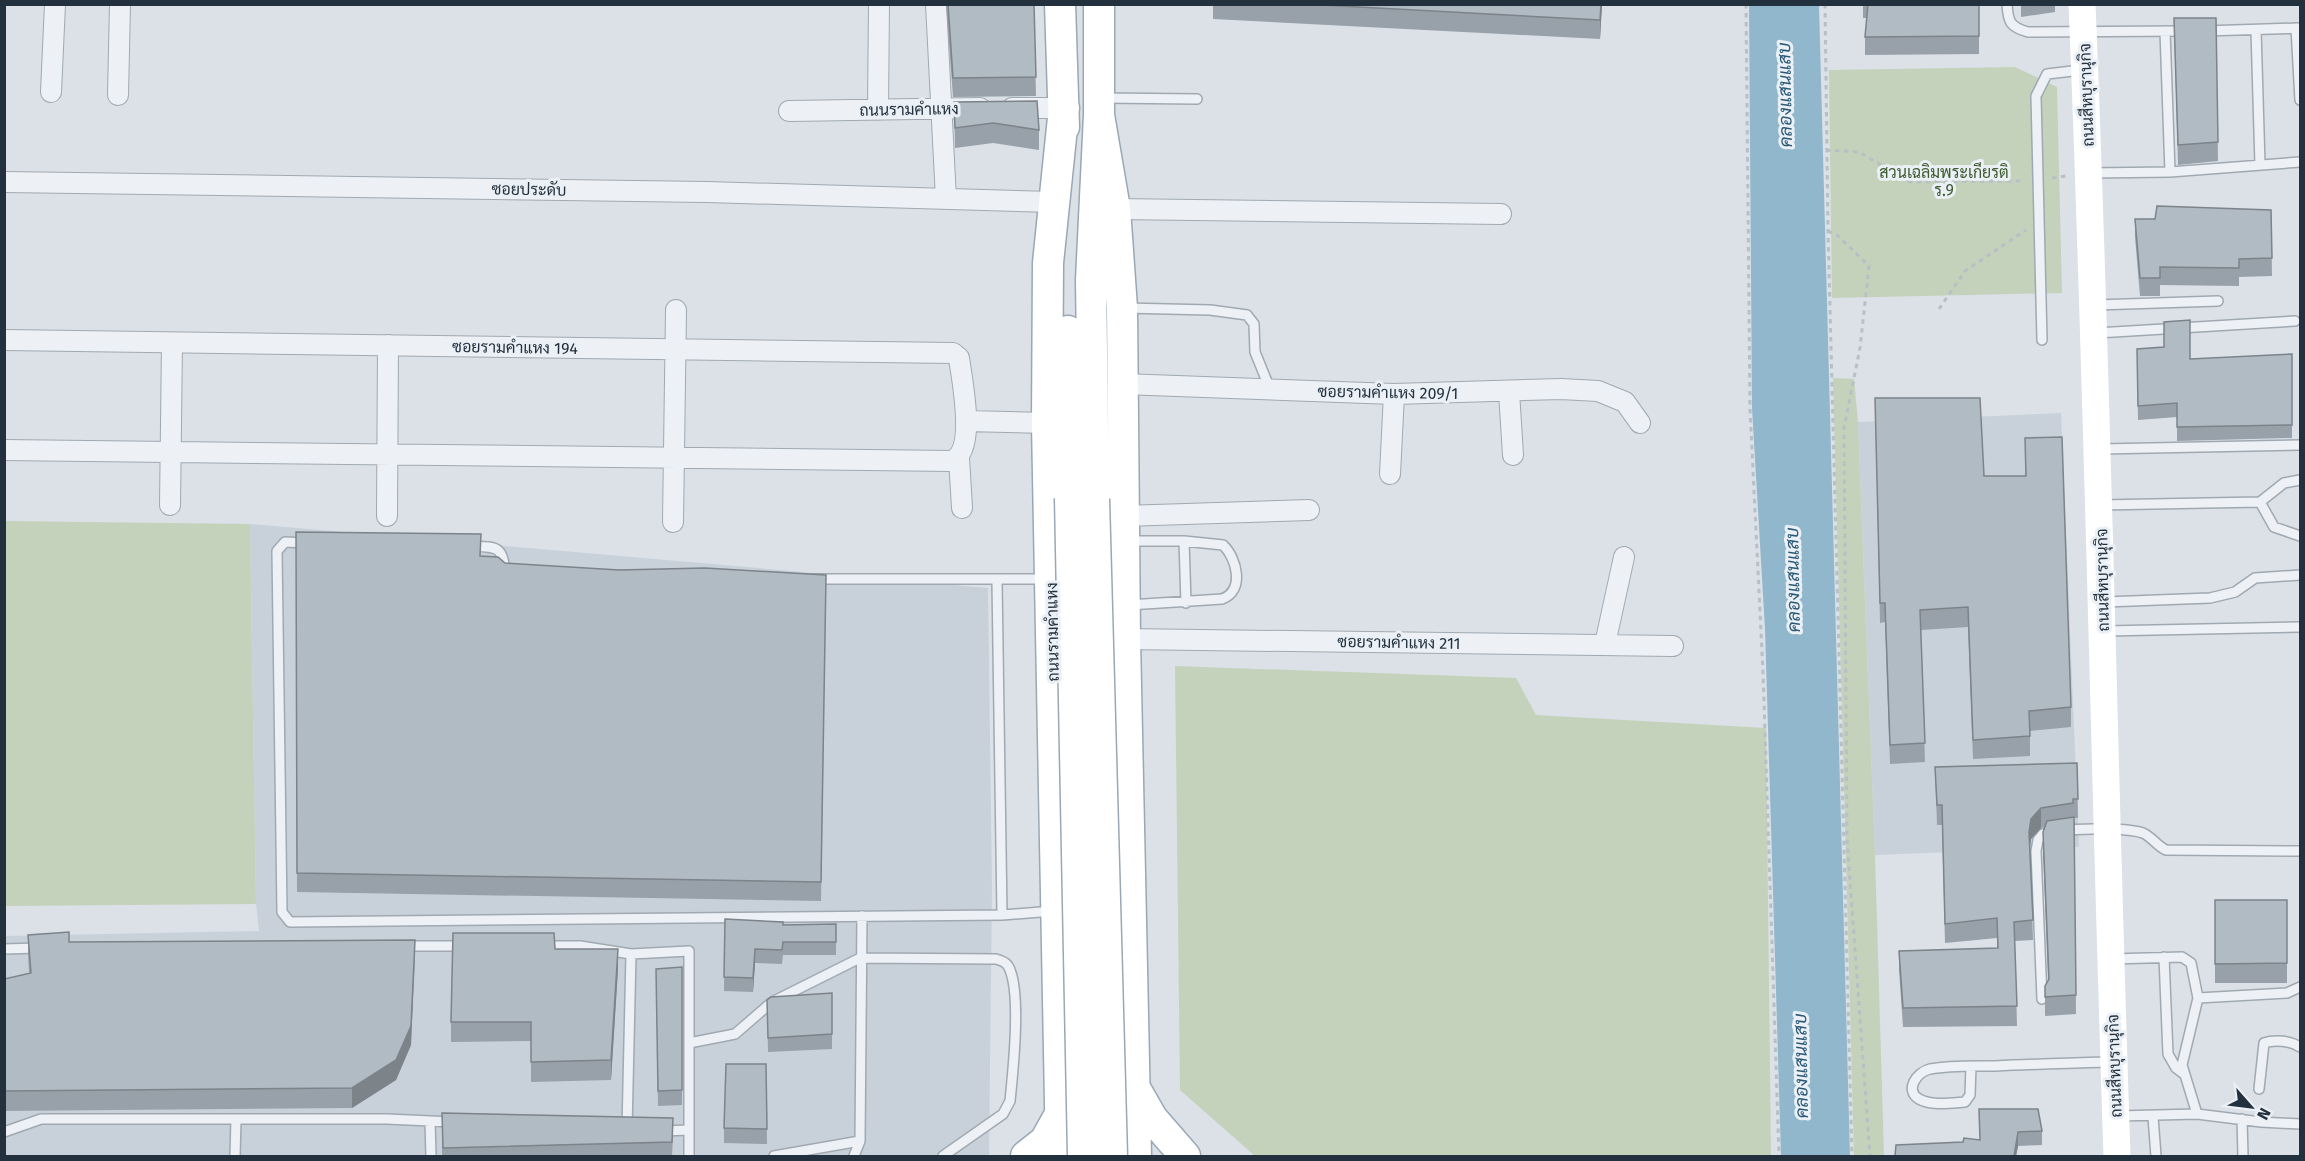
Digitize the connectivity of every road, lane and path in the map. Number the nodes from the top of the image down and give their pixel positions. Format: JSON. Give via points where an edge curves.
{"nodes":[{"id":1,"x":55,"y":4,"type":"edge"},
{"id":2,"x":120,"y":4,"type":"edge"},
{"id":3,"x":879,"y":4,"type":"edge"},
{"id":4,"x":936,"y":4,"type":"edge"},
{"id":5,"x":1060,"y":4,"type":"edge"},
{"id":6,"x":1099,"y":4,"type":"edge"},
{"id":7,"x":1746,"y":4,"type":"edge"},
{"id":8,"x":1825,"y":4,"type":"edge"},
{"id":9,"x":2007,"y":4,"type":"edge"},
{"id":10,"x":2082,"y":4,"type":"edge"},
{"id":11,"x":2299,"y":28,"type":"edge"},
{"id":12,"x":2256,"y":30,"type":"junction"},
{"id":13,"x":2166,"y":31,"type":"junction"},
{"id":14,"x":2084,"y":32,"type":"junction"},
{"id":15,"x":2086,"y":69,"type":"junction"},
{"id":16,"x":51,"y":92,"type":"dead end"},
{"id":17,"x":118,"y":95,"type":"dead end"},
{"id":18,"x":1197,"y":99,"type":"dead end"},
{"id":19,"x":2301,"y":100,"type":"edge"},
{"id":20,"x":1099,"y":107,"type":"junction"},
{"id":21,"x":1064,"y":108,"type":"junction"},
{"id":22,"x":939,"y":109,"type":"junction"},
{"id":23,"x":878,"y":110,"type":"junction"},
{"id":24,"x":789,"y":111,"type":"dead end"},
{"id":25,"x":1826,"y":150,"type":"junction"},
{"id":26,"x":2301,"y":162,"type":"edge"},
{"id":27,"x":2260,"y":165,"type":"junction"},
{"id":28,"x":2170,"y":172,"type":"junction"},
{"id":29,"x":2089,"y":173,"type":"junction"},
{"id":30,"x":2039,"y":180,"type":"junction"},
{"id":31,"x":4,"y":182,"type":"edge"},
{"id":32,"x":946,"y":199,"type":"junction"},
{"id":33,"x":1053,"y":202,"type":"junction"},
{"id":34,"x":1115,"y":209,"type":"junction"},
{"id":35,"x":1502,"y":214,"type":"dead end"},
{"id":36,"x":2040,"y":221,"type":"junction"},
{"id":37,"x":1828,"y":231,"type":"junction"},
{"id":38,"x":2218,"y":301,"type":"dead end"},
{"id":39,"x":2094,"y":305,"type":"junction"},
{"id":40,"x":1122,"y":308,"type":"junction"},
{"id":41,"x":1939,"y":309,"type":"dead end"},
{"id":42,"x":676,"y":310,"type":"dead end"},
{"id":43,"x":2295,"y":321,"type":"dead end"},
{"id":44,"x":2094,"y":333,"type":"junction"},
{"id":45,"x":4,"y":340,"type":"edge"},
{"id":46,"x":2042,"y":340,"type":"dead end"},
{"id":47,"x":172,"y":343,"type":"junction"},
{"id":48,"x":388,"y":345,"type":"junction"},
{"id":49,"x":675,"y":349,"type":"junction"},
{"id":50,"x":1122,"y":384,"type":"junction"},
{"id":51,"x":1270,"y":390,"type":"junction"},
{"id":52,"x":1509,"y":392,"type":"junction"},
{"id":53,"x":1394,"y":394,"type":"junction"},
{"id":54,"x":966,"y":421,"type":"junction"},
{"id":55,"x":1047,"y":423,"type":"junction"},
{"id":56,"x":1640,"y":423,"type":"dead end"},
{"id":57,"x":2301,"y":445,"type":"edge"},
{"id":58,"x":2098,"y":449,"type":"junction"},
{"id":59,"x":4,"y":450,"type":"edge"},
{"id":60,"x":170,"y":452,"type":"junction"},
{"id":61,"x":386,"y":454,"type":"junction"},
{"id":62,"x":1513,"y":455,"type":"dead end"},
{"id":63,"x":674,"y":458,"type":"junction"},
{"id":64,"x":959,"y":458,"type":"junction"},
{"id":65,"x":1390,"y":474,"type":"dead end"},
{"id":66,"x":2301,"y":480,"type":"edge"},
{"id":67,"x":1082,"y":498,"type":"junction"},
{"id":68,"x":2260,"y":502,"type":"junction"},
{"id":69,"x":170,"y":505,"type":"dead end"},
{"id":70,"x":2100,"y":505,"type":"junction"},
{"id":71,"x":962,"y":507,"type":"dead end"},
{"id":72,"x":1309,"y":510,"type":"dead end"},
{"id":73,"x":387,"y":516,"type":"dead end"},
{"id":74,"x":673,"y":522,"type":"dead end"},
{"id":75,"x":1123,"y":529,"type":"junction"},
{"id":76,"x":2301,"y":536,"type":"edge"},
{"id":77,"x":1185,"y":541,"type":"junction"},
{"id":78,"x":319,"y":543,"type":"edge"},
{"id":79,"x":457,"y":546,"type":"edge"},
{"id":80,"x":1624,"y":558,"type":"dead end"},
{"id":81,"x":2301,"y":575,"type":"edge"},
{"id":82,"x":516,"y":576,"type":"edge"},
{"id":83,"x":801,"y":579,"type":"edge"},
{"id":84,"x":1051,"y":579,"type":"junction"},
{"id":85,"x":997,"y":581,"type":"junction"},
{"id":86,"x":2103,"y":602,"type":"junction"},
{"id":87,"x":1186,"y":603,"type":"junction"},
{"id":88,"x":1124,"y":606,"type":"junction"},
{"id":89,"x":2301,"y":627,"type":"edge"},
{"id":90,"x":2103,"y":631,"type":"junction"},
{"id":91,"x":1125,"y":639,"type":"junction"},
{"id":92,"x":1605,"y":644,"type":"junction"},
{"id":93,"x":1673,"y":646,"type":"dead end"},
{"id":94,"x":2106,"y":829,"type":"junction"},
{"id":95,"x":2301,"y":851,"type":"edge"},
{"id":96,"x":1056,"y":911,"type":"junction"},
{"id":97,"x":1002,"y":915,"type":"junction"},
{"id":98,"x":862,"y":916,"type":"junction"},
{"id":99,"x":390,"y":946,"type":"edge"},
{"id":100,"x":473,"y":946,"type":"edge"},
{"id":101,"x":532,"y":946,"type":"edge"},
{"id":102,"x":48,"y":947,"type":"edge"},
{"id":103,"x":4,"y":949,"type":"edge"},
{"id":104,"x":631,"y":954,"type":"junction"},
{"id":105,"x":2164,"y":957,"type":"junction"},
{"id":106,"x":860,"y":958,"type":"junction"},
{"id":107,"x":2110,"y":959,"type":"junction"},
{"id":108,"x":2301,"y":987,"type":"edge"},
{"id":109,"x":2198,"y":998,"type":"junction"},
{"id":110,"x":2042,"y":999,"type":"edge"},
{"id":111,"x":689,"y":1043,"type":"junction"},
{"id":112,"x":2301,"y":1047,"type":"edge"},
{"id":113,"x":1059,"y":1056,"type":"junction"},
{"id":114,"x":2113,"y":1062,"type":"junction"},
{"id":115,"x":1971,"y":1066,"type":"junction"},
{"id":116,"x":1134,"y":1074,"type":"junction"},
{"id":117,"x":2184,"y":1074,"type":"junction"},
{"id":118,"x":2259,"y":1089,"type":"dead end"},
{"id":119,"x":1060,"y":1114,"type":"junction"},
{"id":120,"x":2197,"y":1114,"type":"junction"},
{"id":121,"x":2115,"y":1116,"type":"junction"},
{"id":122,"x":2153,"y":1117,"type":"junction"},
{"id":123,"x":236,"y":1119,"type":"junction"},
{"id":124,"x":2242,"y":1119,"type":"junction"},
{"id":125,"x":430,"y":1121,"type":"junction"},
{"id":126,"x":465,"y":1123,"type":"edge"},
{"id":127,"x":2301,"y":1124,"type":"edge"},
{"id":128,"x":689,"y":1130,"type":"junction"},
{"id":129,"x":5,"y":1131,"type":"edge"},
{"id":130,"x":616,"y":1131,"type":"edge"},
{"id":131,"x":648,"y":1131,"type":"edge"},
{"id":132,"x":860,"y":1140,"type":"junction"},
{"id":133,"x":235,"y":1156,"type":"edge"},
{"id":134,"x":431,"y":1156,"type":"edge"},
{"id":135,"x":690,"y":1156,"type":"edge"},
{"id":136,"x":774,"y":1156,"type":"edge"},
{"id":137,"x":854,"y":1156,"type":"edge"},
{"id":138,"x":943,"y":1156,"type":"edge"},
{"id":139,"x":1026,"y":1156,"type":"edge"},
{"id":140,"x":1061,"y":1156,"type":"edge"},
{"id":141,"x":1083,"y":1156,"type":"edge"},
{"id":142,"x":1112,"y":1156,"type":"edge"},
{"id":143,"x":1136,"y":1156,"type":"edge"},
{"id":144,"x":1185,"y":1156,"type":"edge"},
{"id":145,"x":1779,"y":1156,"type":"edge"},
{"id":146,"x":1852,"y":1156,"type":"edge"},
{"id":147,"x":1870,"y":1156,"type":"edge"},
{"id":148,"x":2117,"y":1156,"type":"edge"},
{"id":149,"x":2156,"y":1156,"type":"edge"},
{"id":150,"x":2243,"y":1156,"type":"edge"}],
"edges":[{"from":1,"to":16,"type":"street"},
{"from":2,"to":17,"type":"street"},
{"from":3,"to":23,"type":"street"},
{"from":4,"to":22,"type":"street"},
{"from":5,"to":21,"type":"main road","name":"ถนนรามคำแหง"},
{"from":6,"to":20,"type":"main road","name":"ถนนรามคำแหง"},
{"from":7,"to":145,"type":"path","via":[[1750,410]]},
{"from":8,"to":25,"type":"path"},
{"from":9,"to":14,"type":"lane","via":[[2008,21],[2019,29],[2037,33]]},
{"from":10,"to":14,"type":"main road","name":"ถนนสีหบุรานุกิจ"},
{"from":11,"to":12,"type":"lane"},
{"from":11,"to":19,"type":"lane"},
{"from":12,"to":13,"type":"lane"},
{"from":12,"to":27,"type":"lane"},
{"from":13,"to":14,"type":"lane"},
{"from":13,"to":28,"type":"lane"},
{"from":14,"to":15,"type":"main road","name":"ถนนสีหบุรานุกิจ"},
{"from":15,"to":29,"type":"main road","name":"ถนนสีหบุรานุกิจ"},
{"from":15,"to":30,"type":"lane","via":[[2047,75],[2036,96]]},
{"from":18,"to":20,"type":"lane"},
{"from":20,"to":34,"type":"main road","name":"ถนนรามคำแหง"},
{"from":20,"to":67,"type":"main road","name":"ถนนรามคำแหง"},
{"from":21,"to":22,"type":"street","name":"ถนนรามคำแหง"},
{"from":21,"to":33,"type":"main road","name":"ถนนรามคำแหง"},
{"from":21,"to":67,"type":"main road","name":"ถนนรามคำแหง"},
{"from":22,"to":23,"type":"street","name":"ถนนรามคำแหง"},
{"from":22,"to":32,"type":"street"},
{"from":23,"to":24,"type":"street","name":"ถนนรามคำแหง"},
{"from":25,"to":30,"type":"path","via":[[1859,152],[1910,182]]},
{"from":25,"to":37,"type":"path"},
{"from":26,"to":27,"type":"lane"},
{"from":27,"to":28,"type":"lane"},
{"from":28,"to":29,"type":"lane"},
{"from":29,"to":30,"type":"path"},
{"from":29,"to":39,"type":"main road","name":"ถนนสีหบุรานุกิจ"},
{"from":30,"to":36,"type":"lane"},
{"from":31,"to":32,"type":"street","name":"ซอยประดับ"},
{"from":32,"to":33,"type":"street","name":"ซอยประดับ"},
{"from":33,"to":55,"type":"main road","name":"ถนนรามคำแหง","via":[[1048,263]]},
{"from":34,"to":35,"type":"street"},
{"from":34,"to":40,"type":"main road","name":"ถนนรามคำแหง"},
{"from":36,"to":41,"type":"path","via":[[1965,271]]},
{"from":36,"to":46,"type":"lane"},
{"from":37,"to":146,"type":"path"},
{"from":37,"to":147,"type":"path","via":[[1869,266],[1860,348],[1844,428],[1847,839]]},
{"from":38,"to":39,"type":"lane"},
{"from":39,"to":44,"type":"main road","name":"ถนนสีหบุรานุกิจ"},
{"from":40,"to":50,"type":"main road","name":"ถนนรามคำแหง"},
{"from":40,"to":51,"type":"lane","via":[[1247,315],[1254,324],[1255,352]]},
{"from":42,"to":49,"type":"street"},
{"from":43,"to":44,"type":"lane"},
{"from":44,"to":58,"type":"main road","name":"ถนนสีหบุรานุกิจ"},
{"from":45,"to":47,"type":"street","name":"ซอยรามคำแหง 194"},
{"from":47,"to":48,"type":"street","name":"ซอยรามคำแหง 194"},
{"from":47,"to":60,"type":"street"},
{"from":48,"to":49,"type":"street","name":"ซอยรามคำแหง 194"},
{"from":48,"to":61,"type":"street"},
{"from":49,"to":54,"type":"street","name":"ซอยรามคำแหง 194","via":[[953,353],[959,358]]},
{"from":49,"to":63,"type":"street"},
{"from":50,"to":51,"type":"street","name":"ซอยรามคำแหง 209/1"},
{"from":50,"to":75,"type":"main road","name":"ถนนรามคำแหง"},
{"from":51,"to":53,"type":"street","name":"ซอยรามคำแหง 209/1"},
{"from":52,"to":53,"type":"street","name":"ซอยรามคำแหง 209/1"},
{"from":52,"to":56,"type":"street","name":"ซอยรามคำแหง 209/1","via":[[1598,391],[1625,402]]},
{"from":52,"to":62,"type":"street"},
{"from":53,"to":65,"type":"street"},
{"from":54,"to":55,"type":"street"},
{"from":54,"to":64,"type":"street","name":"ซอยรามคำแหง 194","via":[[964,450]]},
{"from":55,"to":84,"type":"main road","name":"ถนนรามคำแหง"},
{"from":57,"to":58,"type":"lane"},
{"from":58,"to":70,"type":"main road","name":"ถนนสีหบุรานุกิจ"},
{"from":59,"to":60,"type":"street"},
{"from":60,"to":61,"type":"street"},
{"from":60,"to":69,"type":"street"},
{"from":61,"to":63,"type":"street"},
{"from":61,"to":73,"type":"street"},
{"from":63,"to":64,"type":"street"},
{"from":63,"to":74,"type":"street"},
{"from":64,"to":71,"type":"street","name":"ซอยรามคำแหง 194"},
{"from":66,"to":68,"type":"lane","via":[[2284,483]]},
{"from":67,"to":141,"type":"main road","name":"ถนนรามคำแหง","bridge":true},
{"from":67,"to":142,"type":"main road","name":"ถนนรามคำแหง","bridge":true},
{"from":68,"to":70,"type":"lane"},
{"from":68,"to":76,"type":"lane","via":[[2274,527]]},
{"from":70,"to":86,"type":"main road","name":"ถนนสีหบุรานุกิจ"},
{"from":72,"to":75,"type":"street"},
{"from":75,"to":77,"type":"lane"},
{"from":75,"to":88,"type":"main road","name":"ถนนรามคำแหง"},
{"from":77,"to":87,"type":"lane"},
{"from":77,"to":87,"type":"lane","via":[[1223,545],[1234,560],[1237,582],[1227,597]]},
{"from":78,"to":98,"type":"lane","via":[[285,542],[277,551],[285,919],[290,922]]},
{"from":79,"to":82,"type":"lane","via":[[500,550],[505,576]]},
{"from":80,"to":92,"type":"street"},
{"from":81,"to":86,"type":"lane","via":[[2255,578],[2235,592],[2218,597]]},
{"from":83,"to":85,"type":"lane"},
{"from":84,"to":85,"type":"lane"},
{"from":84,"to":96,"type":"main road","name":"ถนนรามคำแหง"},
{"from":85,"to":97,"type":"lane"},
{"from":86,"to":90,"type":"main road","name":"ถนนสีหบุรานุกิจ"},
{"from":87,"to":88,"type":"lane"},
{"from":88,"to":91,"type":"main road","name":"ถนนรามคำแหง"},
{"from":89,"to":90,"type":"lane"},
{"from":90,"to":94,"type":"main road","name":"ถนนสีหบุรานุกิจ"},
{"from":91,"to":92,"type":"street","name":"ซอยรามคำแหง 211"},
{"from":91,"to":116,"type":"main road","name":"ถนนรามคำแหง"},
{"from":92,"to":93,"type":"street","name":"ซอยรามคำแหง 211"},
{"from":94,"to":95,"type":"lane","via":[[2146,834],[2166,850]]},
{"from":94,"to":107,"type":"main road","name":"ถนนสีหบุรานุกิจ"},
{"from":94,"to":110,"type":"lane","via":[[2048,832],[2038,840]]},
{"from":96,"to":97,"type":"lane"},
{"from":96,"to":113,"type":"main road","name":"ถนนรามคำแหง"},
{"from":97,"to":98,"type":"lane"},
{"from":98,"to":106,"type":"lane"},
{"from":99,"to":100,"type":"lane"},
{"from":101,"to":104,"type":"lane","via":[[580,946]]},
{"from":102,"to":103,"type":"lane"},
{"from":104,"to":111,"type":"lane","via":[[688,951]]},
{"from":104,"to":130,"type":"lane","via":[[633,1131]]},
{"from":105,"to":107,"type":"lane"},
{"from":105,"to":109,"type":"lane","via":[[2188,959]]},
{"from":105,"to":117,"type":"lane","via":[[2168,1054]]},
{"from":106,"to":111,"type":"lane","via":[[772,1002],[735,1034]]},
{"from":106,"to":132,"type":"lane"},
{"from":106,"to":138,"type":"lane","via":[[996,959],[1010,969],[1014,997],[1010,1101],[1003,1114]]},
{"from":107,"to":114,"type":"main road","name":"ถนนสีหบุรานุกิจ"},
{"from":108,"to":109,"type":"lane","via":[[2287,993]]},
{"from":109,"to":117,"type":"lane","via":[[2183,1052]]},
{"from":111,"to":128,"type":"lane"},
{"from":112,"to":118,"type":"lane","via":[[2271,1040],[2264,1043]]},
{"from":113,"to":116,"type":"main road","via":[[1079,1124],[1088,1141],[1107,1152],[1117,1147],[1123,1137]]},
{"from":113,"to":119,"type":"main road","name":"ถนนรามคำแหง"},
{"from":114,"to":115,"type":"lane"},
{"from":114,"to":121,"type":"main road","name":"ถนนสีหบุรานุกิจ"},
{"from":115,"to":115,"type":"lane","via":[[1929,1069],[1913,1081],[1913,1092],[1928,1102],[1965,1102],[1970,1095]]},
{"from":116,"to":143,"type":"main road","name":"ถนนรามคำแหง"},
{"from":116,"to":144,"type":"main road","via":[[1152,1118]]},
{"from":117,"to":120,"type":"lane"},
{"from":119,"to":139,"type":"main road","via":[[1045,1141]]},
{"from":119,"to":140,"type":"main road","name":"ถนนรามคำแหง"},
{"from":120,"to":122,"type":"lane"},
{"from":120,"to":124,"type":"lane"},
{"from":121,"to":122,"type":"lane"},
{"from":121,"to":148,"type":"main road","name":"ถนนสีหบุรานุกิจ"},
{"from":122,"to":149,"type":"lane"},
{"from":123,"to":125,"type":"lane"},
{"from":123,"to":129,"type":"lane","via":[[41,1119]]},
{"from":123,"to":133,"type":"lane"},
{"from":124,"to":127,"type":"lane"},
{"from":124,"to":150,"type":"lane"},
{"from":125,"to":126,"type":"lane"},
{"from":125,"to":134,"type":"lane"},
{"from":128,"to":131,"type":"lane"},
{"from":128,"to":135,"type":"lane"},
{"from":132,"to":136,"type":"lane"},
{"from":132,"to":137,"type":"lane"}]}
